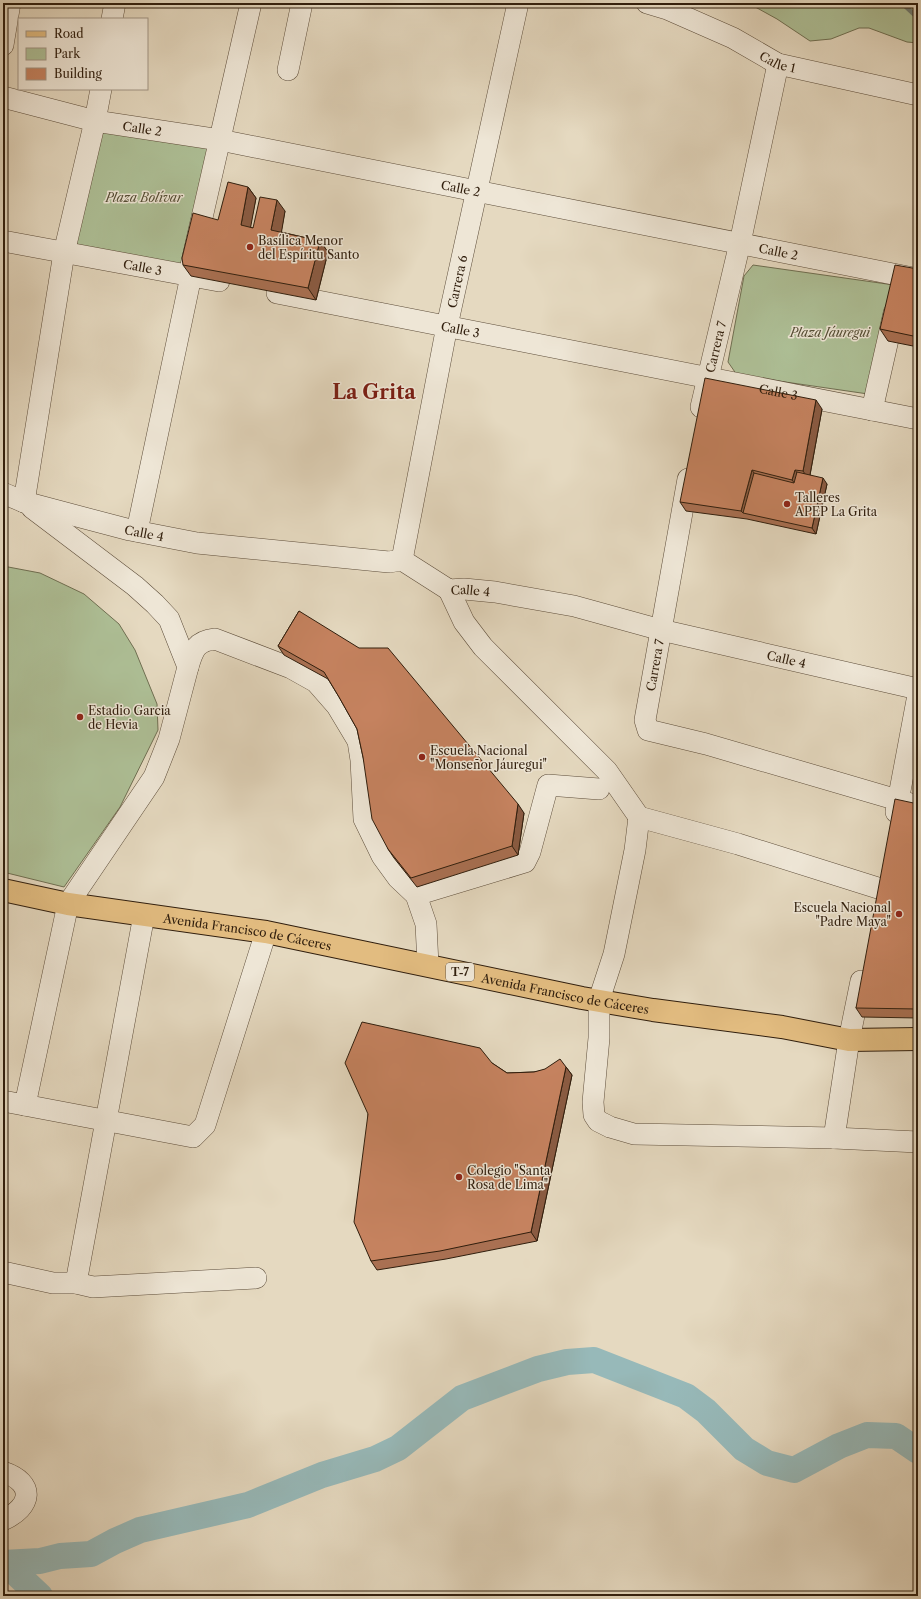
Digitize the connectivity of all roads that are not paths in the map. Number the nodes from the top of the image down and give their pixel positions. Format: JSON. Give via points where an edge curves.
{"nodes":[{"id":1,"x":10,"y":3,"type":"edge"},
{"id":2,"x":115,"y":3,"type":"edge"},
{"id":3,"x":251,"y":3,"type":"edge"},
{"id":4,"x":302,"y":3,"type":"edge"},
{"id":5,"x":518,"y":3,"type":"edge"},
{"id":6,"x":647,"y":3,"type":"edge"},
{"id":7,"x":112,"y":18,"type":"edge"},
{"id":8,"x":3,"y":45,"type":"edge"},
{"id":9,"x":778,"y":64,"type":"junction"},
{"id":10,"x":288,"y":70,"type":"dead end"},
{"id":11,"x":101,"y":90,"type":"edge"},
{"id":12,"x":918,"y":96,"type":"edge"},
{"id":13,"x":3,"y":97,"type":"edge"},
{"id":14,"x":95,"y":121,"type":"junction"},
{"id":15,"x":220,"y":140,"type":"junction"},
{"id":16,"x":478,"y":190,"type":"junction"},
{"id":17,"x":3,"y":241,"type":"edge"},
{"id":18,"x":740,"y":243,"type":"junction"},
{"id":19,"x":64,"y":253,"type":"junction"},
{"id":20,"x":191,"y":276,"type":"junction"},
{"id":21,"x":910,"y":278,"type":"edge"},
{"id":22,"x":238,"y":285,"type":"edge"},
{"id":23,"x":261,"y":290,"type":"edge"},
{"id":24,"x":447,"y":326,"type":"junction"},
{"id":25,"x":707,"y":378,"type":"junction"},
{"id":26,"x":872,"y":410,"type":"junction"},
{"id":27,"x":918,"y":419,"type":"edge"},
{"id":28,"x":697,"y":428,"type":"edge"},
{"id":29,"x":692,"y":459,"type":"edge"},
{"id":30,"x":3,"y":493,"type":"edge"},
{"id":31,"x":24,"y":502,"type":"junction"},
{"id":32,"x":137,"y":532,"type":"junction"},
{"id":33,"x":402,"y":560,"type":"junction"},
{"id":34,"x":449,"y":590,"type":"junction"},
{"id":35,"x":661,"y":630,"type":"junction"},
{"id":36,"x":188,"y":667,"type":"junction"},
{"id":37,"x":918,"y":689,"type":"edge"},
{"id":38,"x":918,"y":695,"type":"edge"},
{"id":39,"x":599,"y":789,"type":"dead end"},
{"id":40,"x":899,"y":799,"type":"junction"},
{"id":41,"x":918,"y":806,"type":"edge"},
{"id":42,"x":638,"y":817,"type":"junction"},
{"id":43,"x":893,"y":829,"type":"edge"},
{"id":44,"x":3,"y":890,"type":"edge"},
{"id":45,"x":416,"y":895,"type":"junction"},
{"id":46,"x":68,"y":904,"type":"junction"},
{"id":47,"x":877,"y":910,"type":"edge"},
{"id":48,"x":144,"y":915,"type":"junction"},
{"id":49,"x":266,"y":932,"type":"junction"},
{"id":50,"x":866,"y":960,"type":"edge"},
{"id":51,"x":428,"y":965,"type":"junction"},
{"id":52,"x":599,"y":1000,"type":"junction"},
{"id":53,"x":918,"y":1039,"type":"edge"},
{"id":54,"x":849,"y":1040,"type":"junction"},
{"id":55,"x":3,"y":1101,"type":"edge"},
{"id":56,"x":25,"y":1105,"type":"junction"},
{"id":57,"x":105,"y":1121,"type":"junction"},
{"id":58,"x":834,"y":1138,"type":"junction"},
{"id":59,"x":918,"y":1142,"type":"edge"},
{"id":60,"x":3,"y":1272,"type":"edge"},
{"id":61,"x":256,"y":1278,"type":"dead end"},
{"id":62,"x":76,"y":1283,"type":"junction"},
{"id":63,"x":3,"y":1472,"type":"edge"},
{"id":64,"x":3,"y":1520,"type":"edge"}],
"edges":[{"from":1,"to":8,"type":"street"},
{"from":2,"to":7,"type":"street"},
{"from":3,"to":15,"type":"street"},
{"from":4,"to":10,"type":"street"},
{"from":5,"to":16,"type":"street","name":"Carrera 6"},
{"from":6,"to":9,"type":"street","name":"Calle 1","via":[[734,38]]},
{"from":9,"to":12,"type":"street","name":"Calle 1"},
{"from":9,"to":18,"type":"street","name":"Carrera 7"},
{"from":11,"to":14,"type":"street"},
{"from":13,"to":14,"type":"street","name":"Calle 2"},
{"from":14,"to":15,"type":"street","name":"Calle 2"},
{"from":14,"to":19,"type":"street"},
{"from":15,"to":16,"type":"street","name":"Calle 2"},
{"from":15,"to":20,"type":"street","via":[[190,270]]},
{"from":16,"to":18,"type":"street","name":"Calle 2"},
{"from":16,"to":24,"type":"street","name":"Carrera 6"},
{"from":17,"to":19,"type":"street","name":"Calle 3"},
{"from":18,"to":21,"type":"street","name":"Calle 2"},
{"from":18,"to":25,"type":"street","name":"Carrera 7"},
{"from":19,"to":20,"type":"street","name":"Calle 3"},
{"from":19,"to":31,"type":"street"},
{"from":20,"to":22,"type":"street","name":"Calle 3"},
{"from":20,"to":32,"type":"street"},
{"from":21,"to":26,"type":"street"},
{"from":23,"to":24,"type":"street","name":"Calle 3"},
{"from":24,"to":25,"type":"street","name":"Calle 3"},
{"from":24,"to":33,"type":"street","name":"Carrera 6"},
{"from":25,"to":26,"type":"street","name":"Calle 3"},
{"from":25,"to":28,"type":"street","name":"Carrera 7"},
{"from":26,"to":27,"type":"street","name":"Calle 3"},
{"from":29,"to":35,"type":"street","name":"Carrera 7"},
{"from":30,"to":31,"type":"street","name":"Calle 4"},
{"from":31,"to":32,"type":"street","name":"Calle 4"},
{"from":31,"to":36,"type":"street","via":[[156,604],[170,619]]},
{"from":32,"to":33,"type":"street","name":"Calle 4","via":[[198,543],[389,562]]},
{"from":33,"to":34,"type":"street","name":"Calle 4"},
{"from":34,"to":35,"type":"street","name":"Calle 4","via":[[464,589],[543,600]]},
{"from":34,"to":42,"type":"street","via":[[464,622],[483,647],[607,771]]},
{"from":35,"to":37,"type":"street","name":"Calle 4"},
{"from":35,"to":40,"type":"street","name":"Carrera 7","via":[[645,726],[648,730]]},
{"from":36,"to":45,"type":"street","via":[[195,646],[215,639],[291,668],[316,682],[337,706],[358,741],[364,819],[371,834],[382,856],[398,878]]},
{"from":36,"to":46,"type":"street","via":[[169,739],[154,777]]},
{"from":38,"to":40,"type":"street"},
{"from":39,"to":45,"type":"street","via":[[548,785],[525,862]]},
{"from":40,"to":41,"type":"street"},
{"from":40,"to":43,"type":"street"},
{"from":42,"to":47,"type":"street","via":[[883,881]]},
{"from":42,"to":52,"type":"street","via":[[635,850],[614,954]]},
{"from":44,"to":46,"type":"main road","name":"Avenida Francisco de Cáceres","number":"T-7"},
{"from":45,"to":51,"type":"street","via":[[426,924]]},
{"from":46,"to":48,"type":"main road","name":"Avenida Francisco de Cáceres","number":"T-7"},
{"from":46,"to":56,"type":"street"},
{"from":48,"to":49,"type":"main road","name":"Avenida Francisco de Cáceres","number":"T-7"},
{"from":48,"to":57,"type":"street"},
{"from":49,"to":51,"type":"main road","name":"Avenida Francisco de Cáceres","number":"T-7"},
{"from":49,"to":57,"type":"street","via":[[205,1125],[194,1137]]},
{"from":50,"to":54,"type":"street"},
{"from":51,"to":52,"type":"main road","name":"Avenida Francisco de Cáceres","number":"T-7"},
{"from":52,"to":54,"type":"main road","name":"Avenida Francisco de Cáceres","number":"T-7","via":[[653,1010],[782,1027]]},
{"from":52,"to":58,"type":"street","via":[[599,1038],[593,1102],[594,1114],[598,1121],[634,1134]]},
{"from":53,"to":54,"type":"main road","name":"Avenida Francisco de Cáceres","number":"T-7"},
{"from":54,"to":58,"type":"street"},
{"from":55,"to":56,"type":"street"},
{"from":56,"to":57,"type":"street"},
{"from":57,"to":62,"type":"street"},
{"from":58,"to":59,"type":"street"},
{"from":60,"to":62,"type":"street","via":[[53,1283]]},
{"from":61,"to":62,"type":"street","via":[[93,1288]]},
{"from":63,"to":64,"type":"street","via":[[19,1479],[26,1495],[20,1511]]}]}
